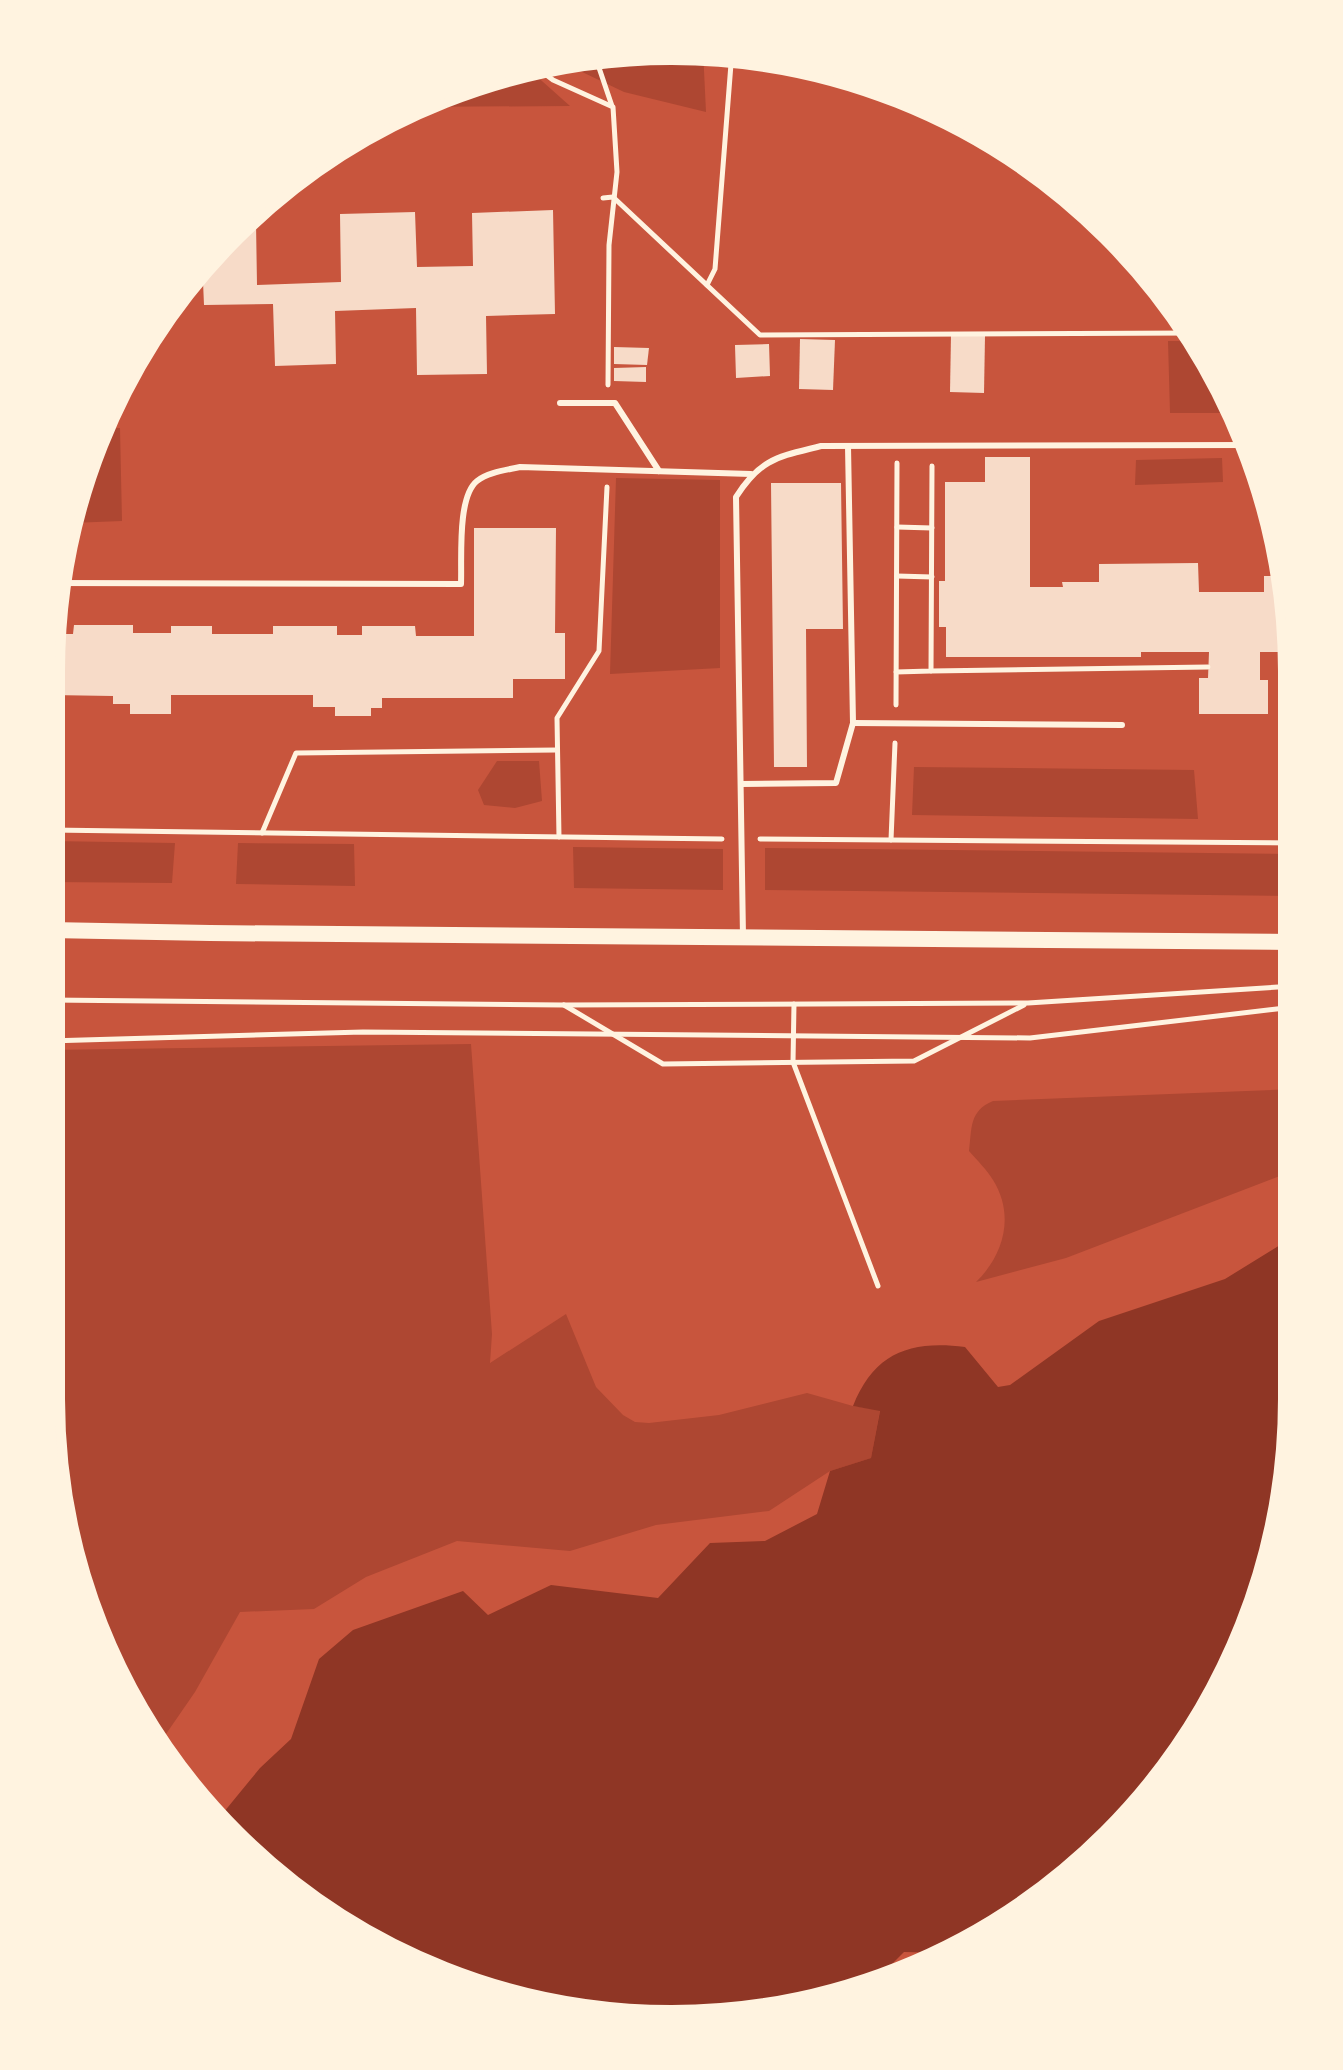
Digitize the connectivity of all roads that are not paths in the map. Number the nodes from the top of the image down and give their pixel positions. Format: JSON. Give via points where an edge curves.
{"nodes":[{"id":1,"x":560,"y":403,"type":"dead end"},
{"id":2,"x":1239,"y":445,"type":"edge"},
{"id":3,"x":848,"y":446,"type":"junction"},
{"id":4,"x":659,"y":471,"type":"junction"},
{"id":5,"x":751,"y":474,"type":"junction"},
{"id":6,"x":67,"y":583,"type":"edge"},
{"id":7,"x":853,"y":723,"type":"junction"},
{"id":8,"x":1122,"y":725,"type":"dead end"},
{"id":9,"x":741,"y":784,"type":"junction"},
{"id":10,"x":60,"y":930,"type":"edge"},
{"id":11,"x":743,"y":936,"type":"junction"},
{"id":12,"x":1283,"y":942,"type":"edge"}],
"edges":[{"from":1,"to":4,"type":"lane","via":[[615,403]]},
{"from":2,"to":3,"type":"lane"},
{"from":3,"to":5,"type":"lane","via":[[779,456]]},
{"from":3,"to":7,"type":"lane"},
{"from":4,"to":5,"type":"lane"},
{"from":4,"to":6,"type":"lane","via":[[520,467],[477,481],[464,500],[461,584]]},
{"from":5,"to":9,"type":"lane","via":[[736,497]]},
{"from":7,"to":8,"type":"lane"},
{"from":7,"to":9,"type":"lane","via":[[836,783]]},
{"from":9,"to":11,"type":"lane"},
{"from":10,"to":11,"type":"main road"},
{"from":11,"to":12,"type":"main road"}]}
